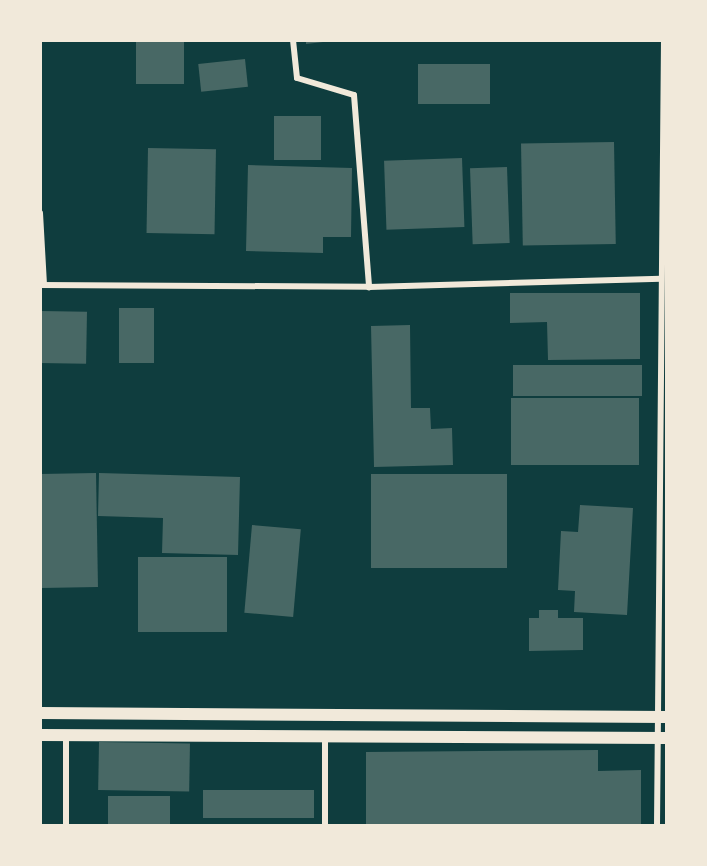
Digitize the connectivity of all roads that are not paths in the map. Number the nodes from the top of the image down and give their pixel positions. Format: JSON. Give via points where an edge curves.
{"nodes":[{"id":1,"x":293,"y":40,"type":"edge"},
{"id":2,"x":664,"y":40,"type":"edge"},
{"id":3,"x":665,"y":156,"type":"edge"},
{"id":4,"x":40,"y":213,"type":"edge"},
{"id":5,"x":661,"y":279,"type":"junction"},
{"id":6,"x":42,"y":285,"type":"edge"},
{"id":7,"x":369,"y":287,"type":"junction"},
{"id":8,"x":40,"y":713,"type":"edge"},
{"id":9,"x":662,"y":717,"type":"edge"},
{"id":10,"x":40,"y":735,"type":"edge"},
{"id":11,"x":66,"y":736,"type":"junction"},
{"id":12,"x":662,"y":738,"type":"edge"},
{"id":13,"x":326,"y":739,"type":"junction"},
{"id":14,"x":66,"y":825,"type":"edge"},
{"id":15,"x":325,"y":825,"type":"edge"},
{"id":16,"x":657,"y":825,"type":"edge"}],
"edges":[{"from":1,"to":7,"type":"street","via":[[297,78],[354,95]]},
{"from":2,"to":3,"type":"street"},
{"from":3,"to":5,"type":"street"},
{"from":4,"to":6,"type":"street"},
{"from":5,"to":7,"type":"street"},
{"from":5,"to":9,"type":"street"},
{"from":6,"to":7,"type":"street"},
{"from":8,"to":9,"type":"main road"},
{"from":9,"to":12,"type":"street"},
{"from":10,"to":11,"type":"main road"},
{"from":11,"to":13,"type":"main road"},
{"from":11,"to":14,"type":"street"},
{"from":12,"to":13,"type":"main road"},
{"from":12,"to":16,"type":"street"},
{"from":13,"to":15,"type":"street"}]}
